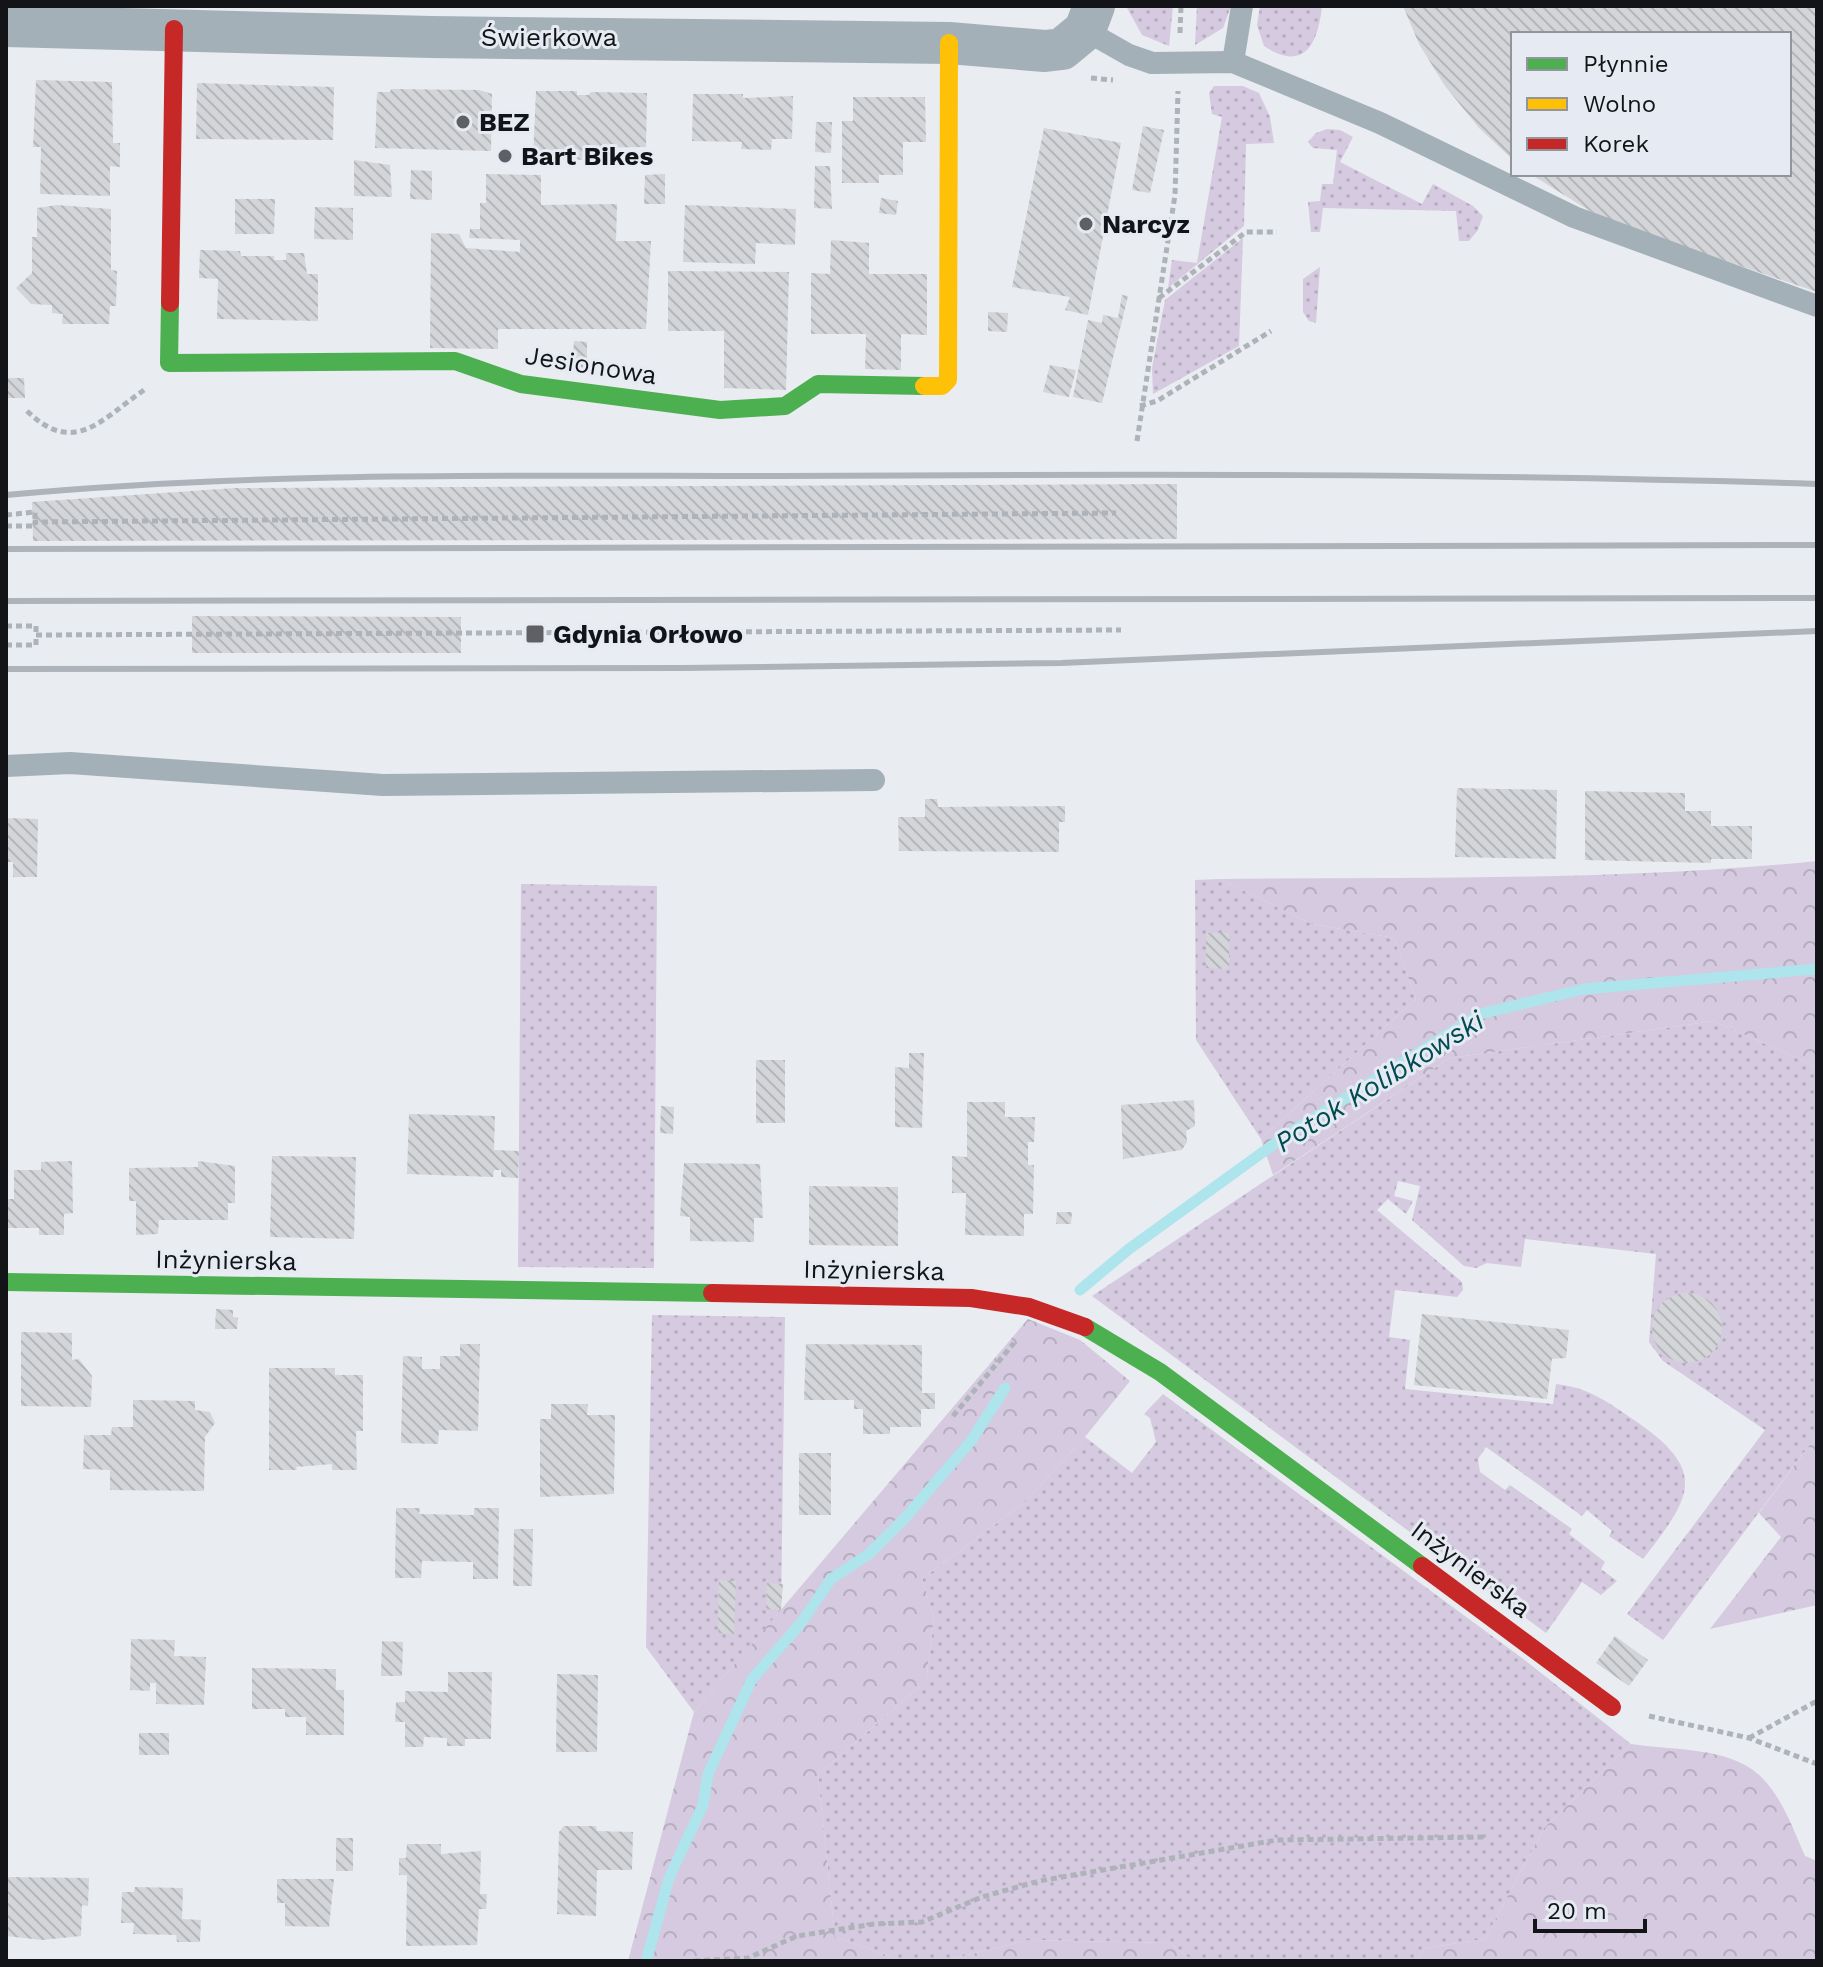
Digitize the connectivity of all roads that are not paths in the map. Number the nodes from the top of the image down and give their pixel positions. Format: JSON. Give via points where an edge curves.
{"nodes":[{"id":1,"x":1242,"y":6,"type":"edge"},
{"id":2,"x":1090,"y":18,"type":"edge"},
{"id":3,"x":646,"y":22,"type":"edge"},
{"id":4,"x":6,"y":26,"type":"edge"},
{"id":5,"x":174,"y":29,"type":"junction"},
{"id":6,"x":949,"y":43,"type":"junction"},
{"id":7,"x":1233,"y":62,"type":"junction"},
{"id":8,"x":1817,"y":306,"type":"edge"},
{"id":9,"x":6,"y":766,"type":"edge"},
{"id":10,"x":874,"y":780,"type":"dead end"},
{"id":11,"x":6,"y":1282,"type":"edge"},
{"id":12,"x":1612,"y":1707,"type":"road end"}],
"edges":[{"from":1,"to":7,"type":"lane"},
{"from":2,"to":6,"type":"street","name":"Świerkowa","via":[[1062,49]]},
{"from":2,"to":7,"type":"lane","via":[[1129,55],[1152,63]]},
{"from":3,"to":5,"type":"street","name":"Świerkowa","via":[[431,37]]},
{"from":3,"to":6,"type":"street","name":"Świerkowa"},
{"from":4,"to":5,"type":"street","name":"Świerkowa"},
{"from":5,"to":6,"type":"street","name":"Jesionowa","via":[[169,363],[455,361],[521,384],[720,410],[785,406],[818,384],[942,386],[948,380]]},
{"from":7,"to":8,"type":"lane","via":[[1380,123],[1574,217]]},
{"from":9,"to":10,"type":"lane","via":[[70,763],[383,785]]},
{"from":11,"to":12,"type":"street","name":"Inżynierska","via":[[935,1296],[1048,1309],[1088,1326],[1160,1372]]}]}
